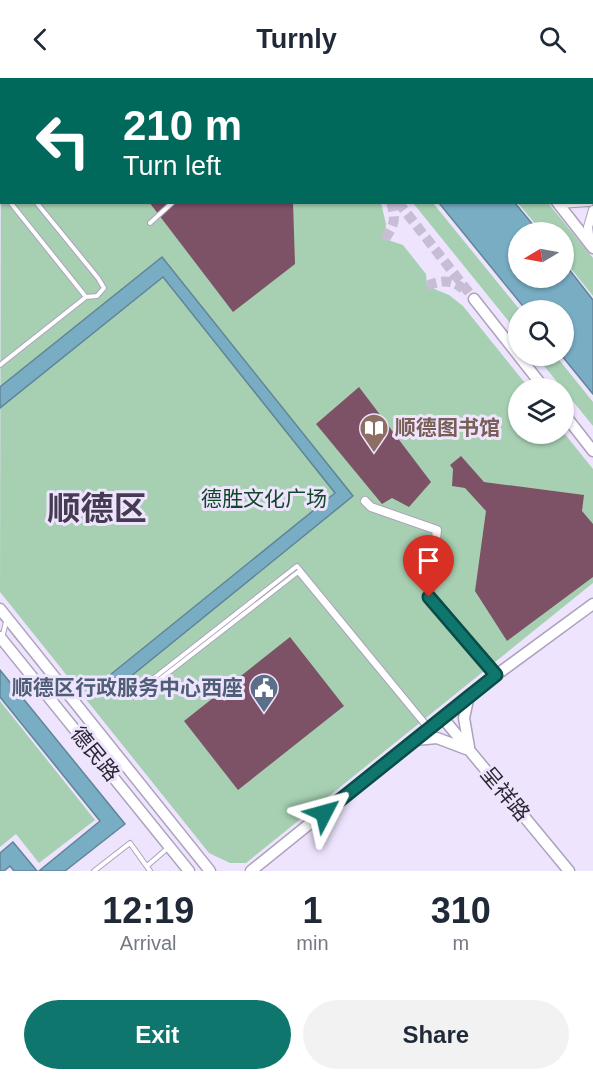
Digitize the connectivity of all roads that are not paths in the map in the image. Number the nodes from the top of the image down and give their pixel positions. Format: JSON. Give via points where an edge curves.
{"nodes":[{"id":1,"x":12,"y":204,"type":"edge"},
{"id":2,"x":38,"y":204,"type":"edge"},
{"id":3,"x":171,"y":204,"type":"edge"},
{"id":4,"x":558,"y":204,"type":"edge"},
{"id":5,"x":593,"y":210,"type":"edge"},
{"id":6,"x":150,"y":223,"type":"dead end"},
{"id":7,"x":592,"y":246,"type":"edge"},
{"id":8,"x":86,"y":297,"type":"junction"},
{"id":9,"x":474,"y":299,"type":"tunnel mouth"},
{"id":10,"x":0,"y":365,"type":"edge"},
{"id":11,"x":536,"y":378,"type":"edge"},
{"id":12,"x":574,"y":427,"type":"edge"},
{"id":13,"x":593,"y":451,"type":"edge"},
{"id":14,"x":365,"y":501,"type":"dead end"},
{"id":15,"x":593,"y":604,"type":"edge"},
{"id":16,"x":4,"y":613,"type":"edge"},
{"id":17,"x":1,"y":639,"type":"edge"},
{"id":18,"x":486,"y":663,"type":"joint"},
{"id":19,"x":496,"y":675,"type":"junction"},
{"id":20,"x":470,"y":695,"type":"junction"},
{"id":21,"x":442,"y":717,"type":"junction"},
{"id":22,"x":429,"y":728,"type":"junction"},
{"id":23,"x":414,"y":740,"type":"junction"},
{"id":24,"x":469,"y":750,"type":"junction"},
{"id":25,"x":170,"y":847,"type":"junction"},
{"id":26,"x":147,"y":866,"type":"junction"},
{"id":27,"x":94,"y":871,"type":"edge"},
{"id":28,"x":150,"y":871,"type":"edge"},
{"id":29,"x":189,"y":871,"type":"edge"},
{"id":30,"x":210,"y":871,"type":"edge"},
{"id":31,"x":251,"y":871,"type":"edge"},
{"id":32,"x":569,"y":871,"type":"edge"}],
"edges":[{"from":1,"to":8,"type":"lane"},
{"from":2,"to":8,"type":"lane","via":[[104,288],[97,296]]},
{"from":3,"to":6,"type":"lane"},
{"from":4,"to":7,"type":"main road"},
{"from":5,"to":7,"type":"street","via":[[588,227]]},
{"from":8,"to":10,"type":"lane"},
{"from":9,"to":11,"type":"main road"},
{"from":12,"to":13,"type":"main road"},
{"from":14,"to":18,"type":"street","via":[[371,507],[437,530],[429,597]]},
{"from":15,"to":19,"type":"main road"},
{"from":16,"to":17,"type":"lane"},
{"from":16,"to":30,"type":"main road"},
{"from":17,"to":25,"type":"main road","name":"德民路"},
{"from":18,"to":19,"type":"lane"},
{"from":19,"to":20,"type":"main road"},
{"from":20,"to":21,"type":"main road"},
{"from":20,"to":24,"type":"main road","via":[[464,718]]},
{"from":21,"to":22,"type":"main road"},
{"from":21,"to":24,"type":"main road","name":"呈祥路"},
{"from":22,"to":22,"type":"lane","via":[[297,566],[136,692],[141,694],[298,572]]},
{"from":22,"to":23,"type":"main road"},
{"from":23,"to":24,"type":"main road","via":[[437,738]]},
{"from":23,"to":31,"type":"main road"},
{"from":24,"to":32,"type":"main road","name":"呈祥路"},
{"from":25,"to":26,"type":"lane"},
{"from":25,"to":29,"type":"main road","name":"德民路"},
{"from":26,"to":27,"type":"lane","via":[[130,843]]},
{"from":26,"to":28,"type":"lane"}]}
